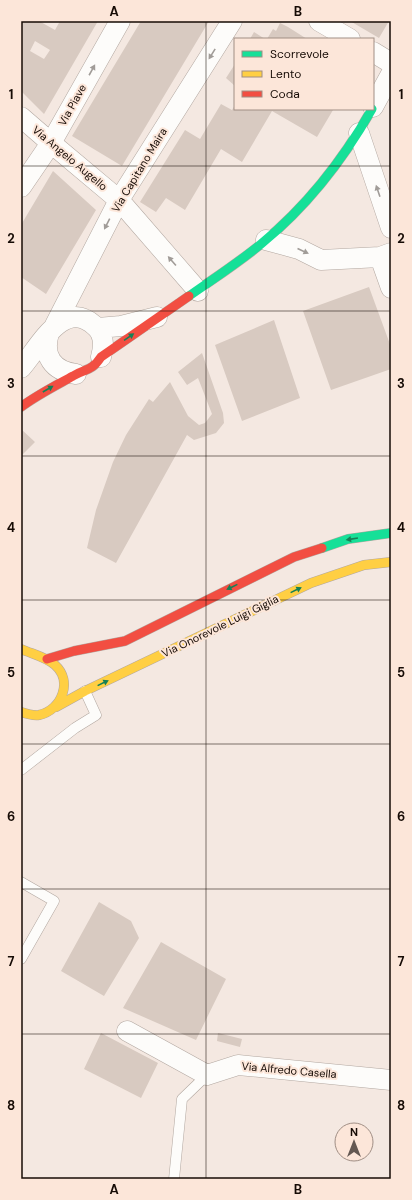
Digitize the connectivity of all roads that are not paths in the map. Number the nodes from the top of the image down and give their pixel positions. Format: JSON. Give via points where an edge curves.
{"nodes":[{"id":1,"x":120,"y":21,"type":"edge"},
{"id":2,"x":232,"y":21,"type":"edge"},
{"id":3,"x":319,"y":21,"type":"edge"},
{"id":4,"x":348,"y":38,"type":"edge"},
{"id":5,"x":374,"y":53,"type":"edge"},
{"id":6,"x":391,"y":63,"type":"edge"},
{"id":7,"x":391,"y":74,"type":"edge"},
{"id":8,"x":374,"y":104,"type":"edge"},
{"id":9,"x":371,"y":110,"type":"edge"},
{"id":10,"x":21,"y":117,"type":"edge"},
{"id":11,"x":359,"y":133,"type":"junction"},
{"id":12,"x":51,"y":143,"type":"junction"},
{"id":13,"x":21,"y":187,"type":"edge"},
{"id":14,"x":119,"y":200,"type":"junction"},
{"id":15,"x":391,"y":228,"type":"edge"},
{"id":16,"x":266,"y":240,"type":"junction"},
{"id":17,"x":386,"y":255,"type":"edge"},
{"id":18,"x":391,"y":288,"type":"edge"},
{"id":19,"x":198,"y":291,"type":"junction"},
{"id":20,"x":158,"y":317,"type":"junction"},
{"id":21,"x":98,"y":328,"type":"junction"},
{"id":22,"x":52,"y":329,"type":"junction"},
{"id":23,"x":101,"y":357,"type":"junction"},
{"id":24,"x":21,"y":368,"type":"edge"},
{"id":25,"x":76,"y":374,"type":"junction"},
{"id":26,"x":21,"y":407,"type":"edge"},
{"id":27,"x":391,"y":533,"type":"edge"},
{"id":28,"x":391,"y":562,"type":"edge"},
{"id":29,"x":54,"y":648,"type":"dead end"},
{"id":30,"x":21,"y":649,"type":"edge"},
{"id":31,"x":74,"y":651,"type":"junction"},
{"id":32,"x":43,"y":658,"type":"junction"},
{"id":33,"x":21,"y":660,"type":"edge"},
{"id":34,"x":85,"y":691,"type":"junction"},
{"id":35,"x":56,"y":707,"type":"junction"},
{"id":36,"x":21,"y":712,"type":"edge"},
{"id":37,"x":39,"y":715,"type":"junction"},
{"id":38,"x":27,"y":721,"type":"dead end"},
{"id":39,"x":21,"y":770,"type":"edge"},
{"id":40,"x":21,"y":882,"type":"edge"},
{"id":41,"x":21,"y":959,"type":"edge"},
{"id":42,"x":127,"y":1030,"type":"dead end"},
{"id":43,"x":207,"y":1074,"type":"junction"},
{"id":44,"x":391,"y":1080,"type":"edge"},
{"id":45,"x":174,"y":1179,"type":"edge"}],
"edges":[{"from":12,"to":1,"type":"street","name":"Via Piave","one_way":true},
{"from":2,"to":14,"type":"street","name":"Via Capitano Maira","one_way":true},
{"from":3,"to":4,"type":"street"},
{"from":5,"to":6,"type":"street"},
{"from":7,"to":8,"type":"street"},
{"from":9,"to":11,"type":"main road"},
{"from":10,"to":12,"type":"street","name":"Via Angelo Augello"},
{"from":15,"to":11,"type":"street","one_way":true},
{"from":11,"to":16,"type":"main road","via":[[299,209]]},
{"from":12,"to":13,"type":"street","name":"Via Piave"},
{"from":12,"to":14,"type":"street","name":"Via Angelo Augello"},
{"from":19,"to":14,"type":"street","name":"Via Angelo Augello","one_way":true},
{"from":14,"to":22,"type":"street","name":"Via Capitano Maira","one_way":true},
{"from":16,"to":17,"type":"street","one_way":true,"via":[[299,249],[321,260]]},
{"from":16,"to":19,"type":"main road"},
{"from":17,"to":18,"type":"street"},
{"from":19,"to":20,"type":"main road"},
{"from":20,"to":21,"type":"street","via":[[121,326]]},
{"from":23,"to":20,"type":"main road","one_way":true},
{"from":21,"to":22,"type":"street","via":[[90,321],[71,317],[62,320]]},
{"from":21,"to":23,"type":"street","via":[[102,337]]},
{"from":22,"to":24,"type":"street"},
{"from":22,"to":25,"type":"street","via":[[47,342],[50,360],[66,372]]},
{"from":23,"to":25,"type":"main road","via":[[95,366]]},
{"from":26,"to":25,"type":"main road","one_way":true},
{"from":27,"to":31,"type":"main road","one_way":true,"via":[[348,539],[294,557],[125,641]]},
{"from":34,"to":28,"type":"main road","name":"Via Onorevole Luigi Giglia","one_way":true,"via":[[311,583],[364,565]]},
{"from":29,"to":31,"type":"main road"},
{"from":30,"to":32,"type":"main road"},
{"from":31,"to":32,"type":"main road"},
{"from":32,"to":33,"type":"main road","via":[[29,657]]},
{"from":32,"to":35,"type":"main road","via":[[55,665],[64,681],[64,690]]},
{"from":34,"to":35,"type":"main road","name":"Via Onorevole Luigi Giglia"},
{"from":34,"to":39,"type":"lane","via":[[96,715]]},
{"from":35,"to":37,"type":"main road","name":"Via Onorevole Luigi Giglia"},
{"from":36,"to":37,"type":"main road"},
{"from":37,"to":38,"type":"main road","name":"Via Onorevole Luigi Giglia"},
{"from":40,"to":41,"type":"lane","via":[[54,901]]},
{"from":42,"to":43,"type":"street"},
{"from":43,"to":44,"type":"street","name":"Via Alfredo Casella","via":[[238,1065]]},
{"from":43,"to":45,"type":"lane","via":[[182,1099]]}]}
